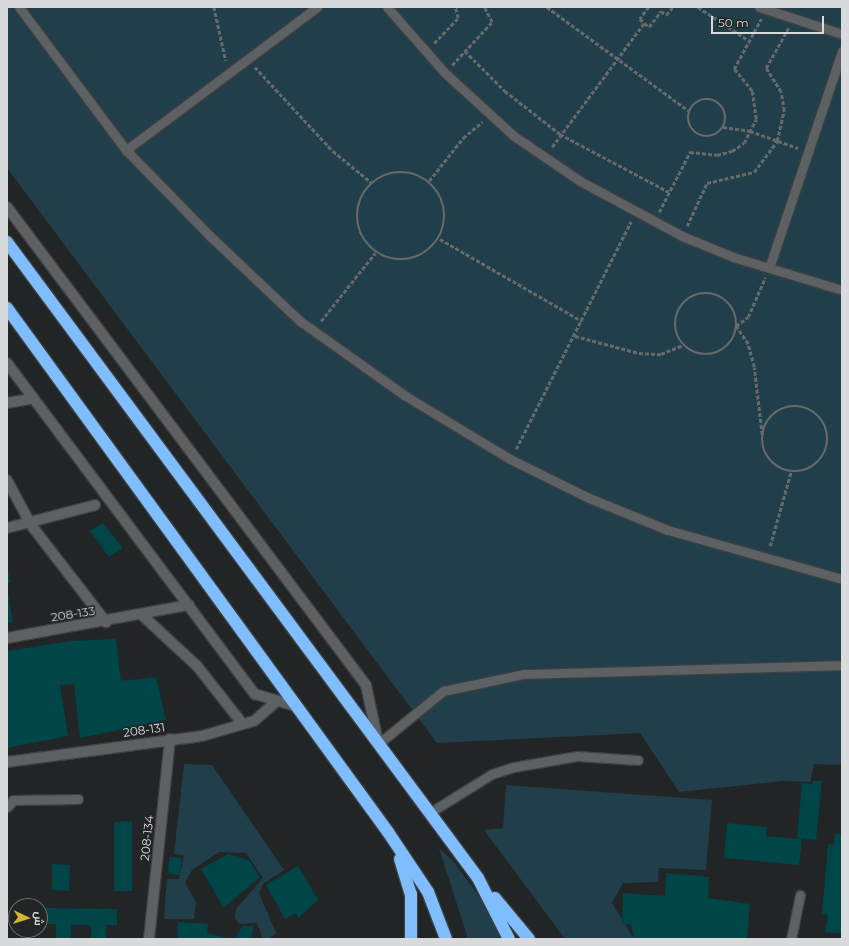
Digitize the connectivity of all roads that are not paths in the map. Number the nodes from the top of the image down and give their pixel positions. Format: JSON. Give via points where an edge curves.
{"nodes":[{"id":1,"x":19,"y":7,"type":"edge"},
{"id":2,"x":317,"y":7,"type":"edge"},
{"id":3,"x":387,"y":7,"type":"edge"},
{"id":4,"x":762,"y":9,"type":"edge"},
{"id":5,"x":842,"y":34,"type":"edge"},
{"id":6,"x":842,"y":51,"type":"edge"},
{"id":7,"x":126,"y":150,"type":"junction"},
{"id":8,"x":7,"y":207,"type":"edge"},
{"id":9,"x":7,"y":242,"type":"edge"},
{"id":10,"x":769,"y":268,"type":"junction"},
{"id":11,"x":842,"y":290,"type":"edge"},
{"id":12,"x":7,"y":308,"type":"edge"},
{"id":13,"x":7,"y":363,"type":"edge"},
{"id":14,"x":34,"y":398,"type":"junction"},
{"id":15,"x":7,"y":403,"type":"edge"},
{"id":16,"x":7,"y":480,"type":"edge"},
{"id":17,"x":95,"y":505,"type":"dead end"},
{"id":18,"x":31,"y":525,"type":"junction"},
{"id":19,"x":7,"y":528,"type":"edge"},
{"id":20,"x":842,"y":579,"type":"edge"},
{"id":21,"x":188,"y":605,"type":"junction"},
{"id":22,"x":143,"y":616,"type":"junction"},
{"id":23,"x":106,"y":622,"type":"junction"},
{"id":24,"x":7,"y":638,"type":"edge"},
{"id":25,"x":842,"y":665,"type":"edge"},
{"id":26,"x":276,"y":702,"type":"junction"},
{"id":27,"x":295,"y":706,"type":"junction"},
{"id":28,"x":242,"y":723,"type":"junction"},
{"id":29,"x":170,"y":740,"type":"junction"},
{"id":30,"x":378,"y":744,"type":"junction"},
{"id":31,"x":638,"y":760,"type":"dead end"},
{"id":32,"x":7,"y":762,"type":"edge"},
{"id":33,"x":78,"y":799,"type":"dead end"},
{"id":34,"x":7,"y":807,"type":"edge"},
{"id":35,"x":429,"y":813,"type":"junction"},
{"id":36,"x":388,"y":832,"type":"junction"},
{"id":37,"x":478,"y":878,"type":"junction"},
{"id":38,"x":800,"y":895,"type":"dead end"},
{"id":39,"x":149,"y":939,"type":"edge"},
{"id":40,"x":411,"y":939,"type":"edge"},
{"id":41,"x":446,"y":939,"type":"edge"},
{"id":42,"x":509,"y":939,"type":"edge"},
{"id":43,"x":528,"y":939,"type":"edge"},
{"id":44,"x":791,"y":939,"type":"edge"}],
"edges":[{"from":1,"to":7,"type":"lane"},
{"from":2,"to":7,"type":"lane"},
{"from":3,"to":10,"type":"lane","via":[[445,73],[491,115],[545,158],[635,214],[682,236]]},
{"from":4,"to":5,"type":"lane"},
{"from":6,"to":10,"type":"lane"},
{"from":7,"to":20,"type":"lane","via":[[210,236],[314,331],[404,395],[510,460],[590,498],[661,527],[766,560]]},
{"from":8,"to":30,"type":"street","via":[[366,685]]},
{"from":9,"to":30,"type":"highway"},
{"from":10,"to":11,"type":"lane"},
{"from":12,"to":27,"type":"highway"},
{"from":13,"to":14,"type":"street"},
{"from":14,"to":15,"type":"street"},
{"from":14,"to":21,"type":"street"},
{"from":16,"to":18,"type":"street"},
{"from":17,"to":18,"type":"street"},
{"from":18,"to":19,"type":"street"},
{"from":18,"to":23,"type":"street"},
{"from":21,"to":22,"type":"street","name":"208-133"},
{"from":21,"to":26,"type":"street","via":[[255,694]]},
{"from":22,"to":23,"type":"street","name":"208-133"},
{"from":22,"to":28,"type":"street","via":[[197,666]]},
{"from":23,"to":24,"type":"street","name":"208-133"},
{"from":25,"to":30,"type":"lane","via":[[524,674],[443,691]]},
{"from":26,"to":27,"type":"street"},
{"from":26,"to":28,"type":"street","name":"208-131","via":[[254,721]]},
{"from":27,"to":36,"type":"highway"},
{"from":28,"to":29,"type":"street","name":"208-131","via":[[202,736]]},
{"from":29,"to":32,"type":"street","name":"208-131"},
{"from":29,"to":39,"type":"street","name":"208-134"},
{"from":30,"to":35,"type":"highway"},
{"from":31,"to":35,"type":"lane","via":[[577,756],[514,767],[492,774]]},
{"from":33,"to":34,"type":"lane","via":[[13,800]]},
{"from":35,"to":37,"type":"highway"},
{"from":36,"to":40,"type":"highway","via":[[411,894]]},
{"from":36,"to":41,"type":"highway","via":[[428,892]]},
{"from":37,"to":42,"type":"highway"},
{"from":37,"to":43,"type":"highway"},
{"from":38,"to":44,"type":"lane"}]}
